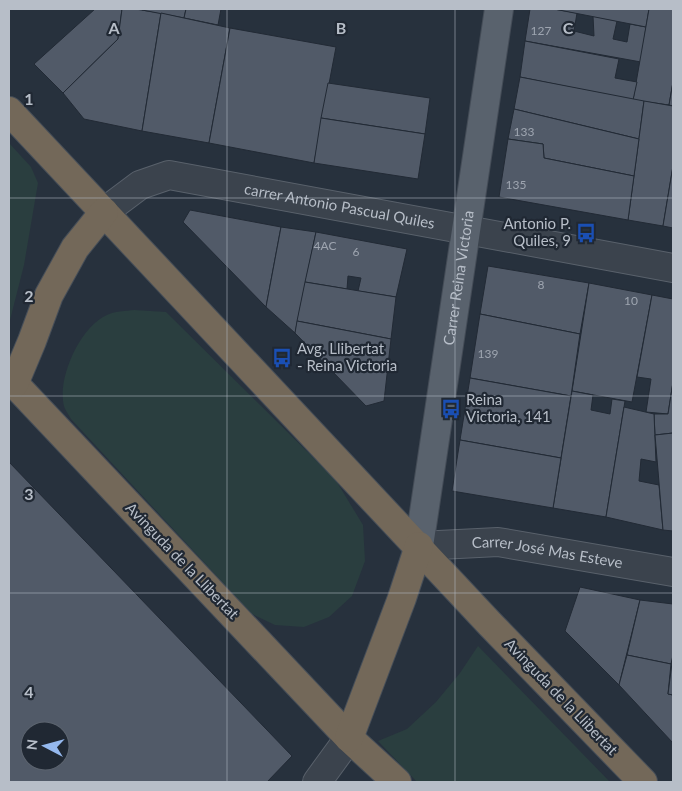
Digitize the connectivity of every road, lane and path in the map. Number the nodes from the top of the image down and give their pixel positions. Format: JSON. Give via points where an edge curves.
{"nodes":[{"id":1,"x":499,"y":9,"type":"edge"},
{"id":2,"x":9,"y":111,"type":"edge"},
{"id":3,"x":104,"y":212,"type":"junction"},
{"id":4,"x":466,"y":230,"type":"junction"},
{"id":5,"x":673,"y":268,"type":"edge"},
{"id":6,"x":11,"y":384,"type":"edge"},
{"id":7,"x":419,"y":546,"type":"junction"},
{"id":8,"x":673,"y":572,"type":"edge"},
{"id":9,"x":349,"y":738,"type":"junction"},
{"id":10,"x":317,"y":782,"type":"edge"},
{"id":11,"x":397,"y":782,"type":"edge"},
{"id":12,"x":642,"y":782,"type":"edge"}],
"edges":[{"from":1,"to":4,"type":"main road","name":"Carrer Reina Victoria"},
{"from":2,"to":3,"type":"highway","name":"Avinguda de la Llibertat"},
{"from":3,"to":4,"type":"street","name":"carrer Antonio Pascual Quiles","via":[[140,185],[169,175]]},
{"from":3,"to":6,"type":"highway","name":"Avinguda de la Llibertat","via":[[75,248],[49,295]]},
{"from":3,"to":7,"type":"highway","name":"Avinguda de la Llibertat"},
{"from":4,"to":5,"type":"street","name":"carrer Antonio Pascual Quiles"},
{"from":4,"to":7,"type":"main road","name":"Carrer Reina Victoria"},
{"from":6,"to":9,"type":"highway","name":"Avinguda de la Llibertat"},
{"from":7,"to":8,"type":"street","name":"Carrer José Mas Esteve","via":[[498,542]]},
{"from":7,"to":9,"type":"highway"},
{"from":7,"to":12,"type":"highway","name":"Avinguda de la Llibertat"},
{"from":9,"to":10,"type":"street"},
{"from":9,"to":11,"type":"highway","name":"Avinguda de la Llibertat"}]}
